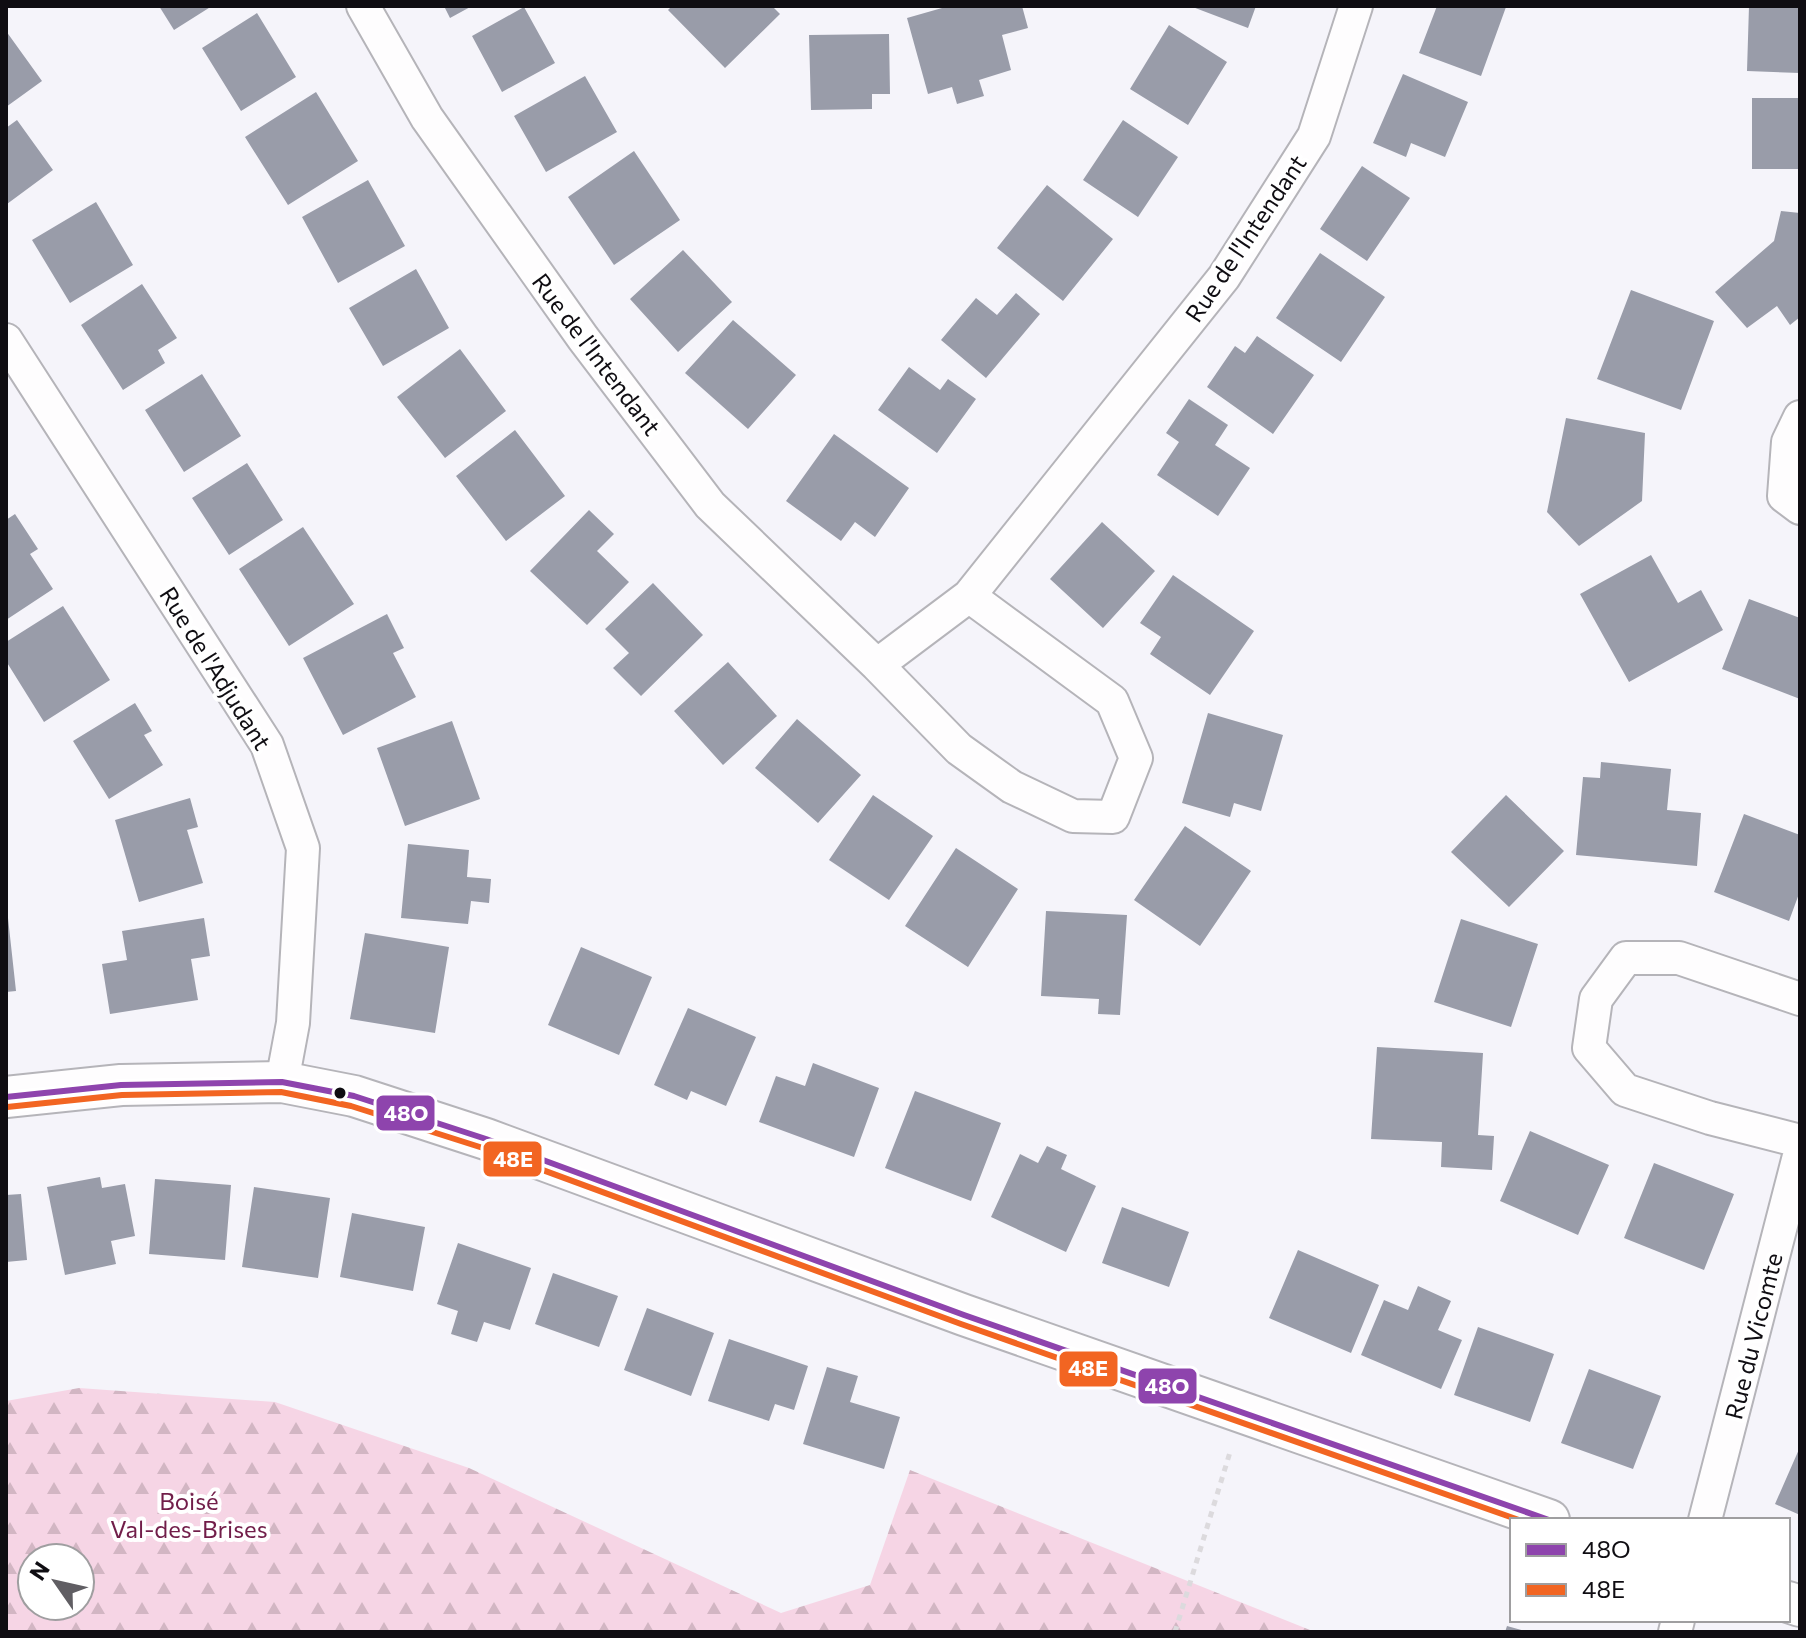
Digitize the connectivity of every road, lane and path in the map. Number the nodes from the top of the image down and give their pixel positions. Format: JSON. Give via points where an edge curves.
{"nodes":[{"id":1,"x":363,"y":6,"type":"edge"},
{"id":2,"x":1356,"y":6,"type":"edge"},
{"id":3,"x":6,"y":340,"type":"edge"},
{"id":4,"x":1800,"y":417,"type":"edge"},
{"id":5,"x":1800,"y":508,"type":"edge"},
{"id":6,"x":969,"y":596,"type":"junction"},
{"id":7,"x":877,"y":665,"type":"junction"},
{"id":8,"x":1800,"y":999,"type":"edge"},
{"id":9,"x":282,"y":1082,"type":"junction"},
{"id":10,"x":6,"y":1097,"type":"edge"},
{"id":11,"x":1800,"y":1141,"type":"edge"},
{"id":12,"x":1800,"y":1152,"type":"edge"},
{"id":13,"x":1242,"y":1414,"type":"junction"},
{"id":14,"x":1543,"y":1518,"type":"edge"},
{"id":15,"x":1706,"y":1518,"type":"edge"},
{"id":16,"x":1175,"y":1632,"type":"edge"}],
"edges":[{"from":1,"to":7,"type":"street","name":"Rue de l'Intendant","via":[[427,118],[710,505]]},
{"from":2,"to":6,"type":"street","name":"Rue de l'Intendant","via":[[1314,136],[1224,277]]},
{"from":3,"to":9,"type":"street","name":"Rue de l'Adjudant","via":[[267,745],[303,848],[293,1023]]},
{"from":4,"to":5,"type":"street","via":[[1788,442],[1784,496]]},
{"from":6,"to":7,"type":"street","name":"Rue de l'Intendant"},
{"from":6,"to":7,"type":"street","name":"Rue de l'Intendant","via":[[1112,701],[1136,758],[1113,817],[1073,816],[1012,787],[959,749]]},
{"from":8,"to":11,"type":"street","via":[[1679,958],[1626,958],[1596,999],[1589,1048],[1625,1090]]},
{"from":9,"to":10,"type":"street","via":[[121,1085]]},
{"from":9,"to":13,"type":"street","via":[[354,1096],[486,1139]]},
{"from":12,"to":15,"type":"street","name":"Rue du Vicomte"},
{"from":13,"to":14,"type":"street"},
{"from":13,"to":16,"type":"path"}]}
